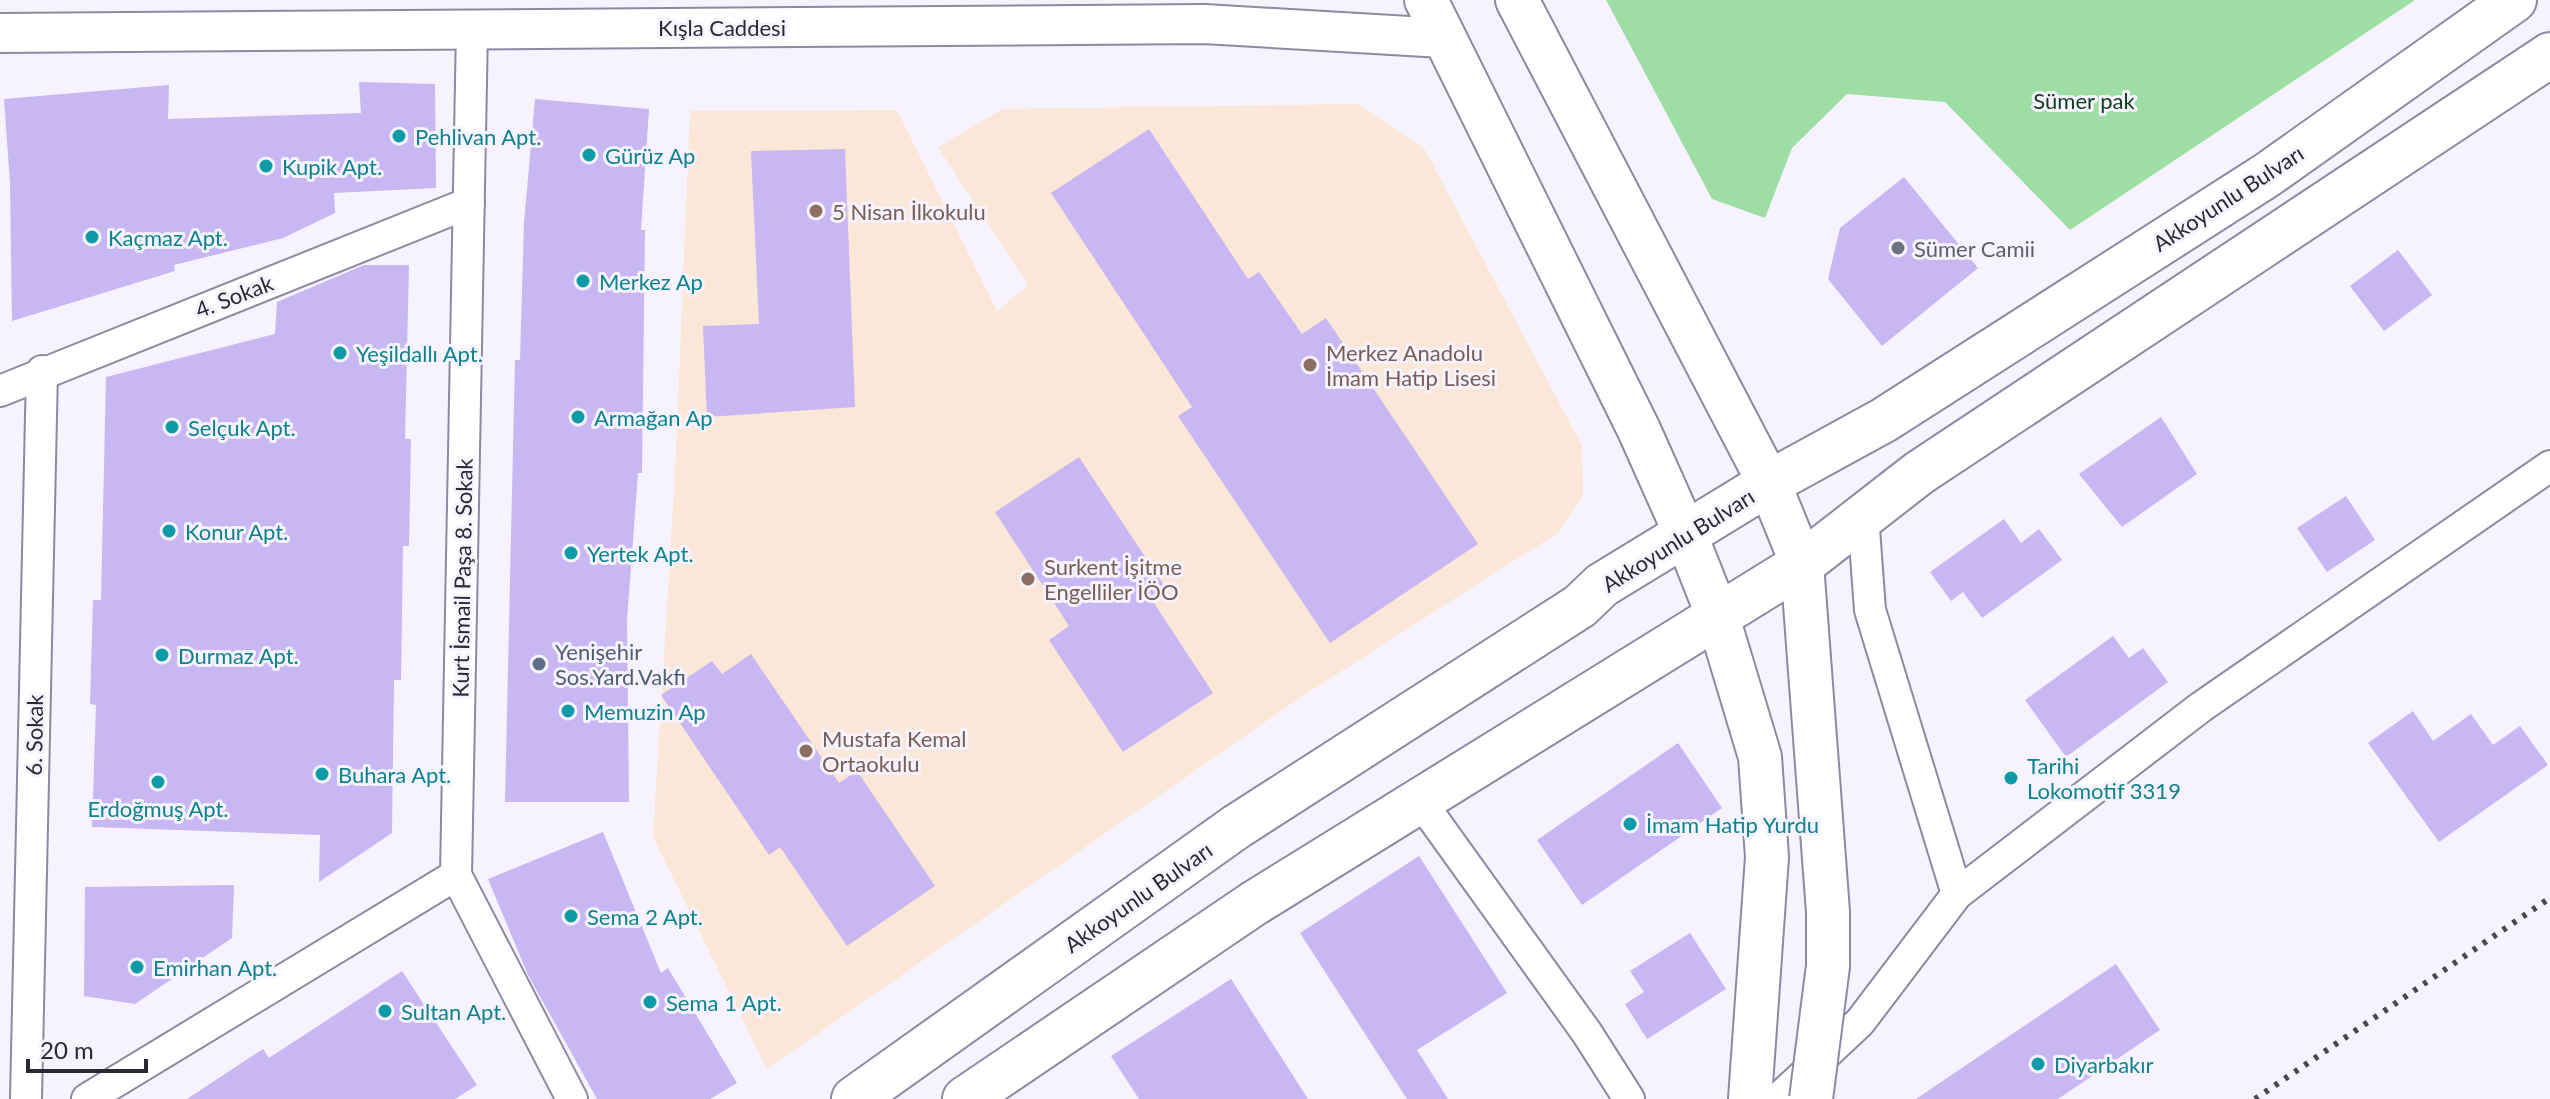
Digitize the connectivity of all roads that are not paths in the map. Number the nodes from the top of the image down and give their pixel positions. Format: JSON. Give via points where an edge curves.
{"nodes":[{"id":1,"x":1285,"y":0,"type":"edge"},
{"id":2,"x":1426,"y":0,"type":"edge"},
{"id":3,"x":1517,"y":0,"type":"edge"},
{"id":4,"x":2514,"y":0,"type":"edge"},
{"id":5,"x":1204,"y":24,"type":"junction"},
{"id":6,"x":472,"y":29,"type":"junction"},
{"id":7,"x":0,"y":33,"type":"edge"},
{"id":8,"x":1443,"y":38,"type":"junction"},
{"id":9,"x":2550,"y":55,"type":"edge"},
{"id":10,"x":469,"y":203,"type":"junction"},
{"id":11,"x":42,"y":371,"type":"junction"},
{"id":12,"x":0,"y":391,"type":"edge"},
{"id":13,"x":2550,"y":466,"type":"edge"},
{"id":14,"x":1769,"y":483,"type":"junction"},
{"id":15,"x":1863,"y":515,"type":"junction"},
{"id":16,"x":1685,"y":533,"type":"junction"},
{"id":17,"x":1802,"y":564,"type":"junction"},
{"id":18,"x":1717,"y":614,"type":"junction"},
{"id":19,"x":1421,"y":802,"type":"junction"},
{"id":20,"x":456,"y":875,"type":"junction"},
{"id":21,"x":1957,"y":894,"type":"junction"},
{"id":22,"x":26,"y":1099,"type":"edge"},
{"id":23,"x":87,"y":1099,"type":"edge"},
{"id":24,"x":572,"y":1099,"type":"edge"},
{"id":25,"x":854,"y":1099,"type":"edge"},
{"id":26,"x":965,"y":1099,"type":"edge"},
{"id":27,"x":1629,"y":1099,"type":"edge"},
{"id":28,"x":1750,"y":1099,"type":"edge"},
{"id":29,"x":1778,"y":1099,"type":"edge"},
{"id":30,"x":1811,"y":1099,"type":"edge"}],
"edges":[{"from":1,"to":5,"type":"street"},
{"from":2,"to":8,"type":"main road"},
{"from":3,"to":14,"type":"main road"},
{"from":4,"to":14,"type":"main road","name":"Akkoyunlu Bulvarı","via":[[2267,175],[1884,420]]},
{"from":5,"to":6,"type":"street","name":"Kışla Caddesi"},
{"from":5,"to":8,"type":"street","name":"Kışla Caddesi"},
{"from":6,"to":7,"type":"street","name":"Kışla Caddesi"},
{"from":6,"to":10,"type":"street","name":"Kurt İsmail Paşa 8. Sokak"},
{"from":8,"to":16,"type":"main road"},
{"from":9,"to":15,"type":"main road"},
{"from":10,"to":11,"type":"street","name":"4. Sokak"},
{"from":10,"to":20,"type":"street","name":"Kurt İsmail Paşa 8. Sokak"},
{"from":11,"to":12,"type":"street","name":"4. Sokak"},
{"from":11,"to":22,"type":"street","name":"6. Sokak"},
{"from":13,"to":21,"type":"street","via":[[2201,707]]},
{"from":14,"to":16,"type":"main road","name":"Akkoyunlu Bulvarı"},
{"from":14,"to":17,"type":"main road"},
{"from":15,"to":17,"type":"main road"},
{"from":15,"to":21,"type":"street","via":[[1870,610]]},
{"from":16,"to":18,"type":"main road"},
{"from":16,"to":25,"type":"main road","name":"Akkoyunlu Bulvarı","via":[[1236,827]]},
{"from":17,"to":18,"type":"main road"},
{"from":17,"to":30,"type":"main road","bridge":true,"via":[[1828,966]]},
{"from":18,"to":19,"type":"main road"},
{"from":18,"to":28,"type":"main road","via":[[1760,757],[1767,857]]},
{"from":19,"to":26,"type":"main road","via":[[1253,904]]},
{"from":19,"to":27,"type":"street"},
{"from":20,"to":23,"type":"street"},
{"from":20,"to":24,"type":"street","name":"Kurt İsmail Paşa 8. Sokak"},
{"from":21,"to":29,"type":"street","via":[[1860,1022]]}]}
